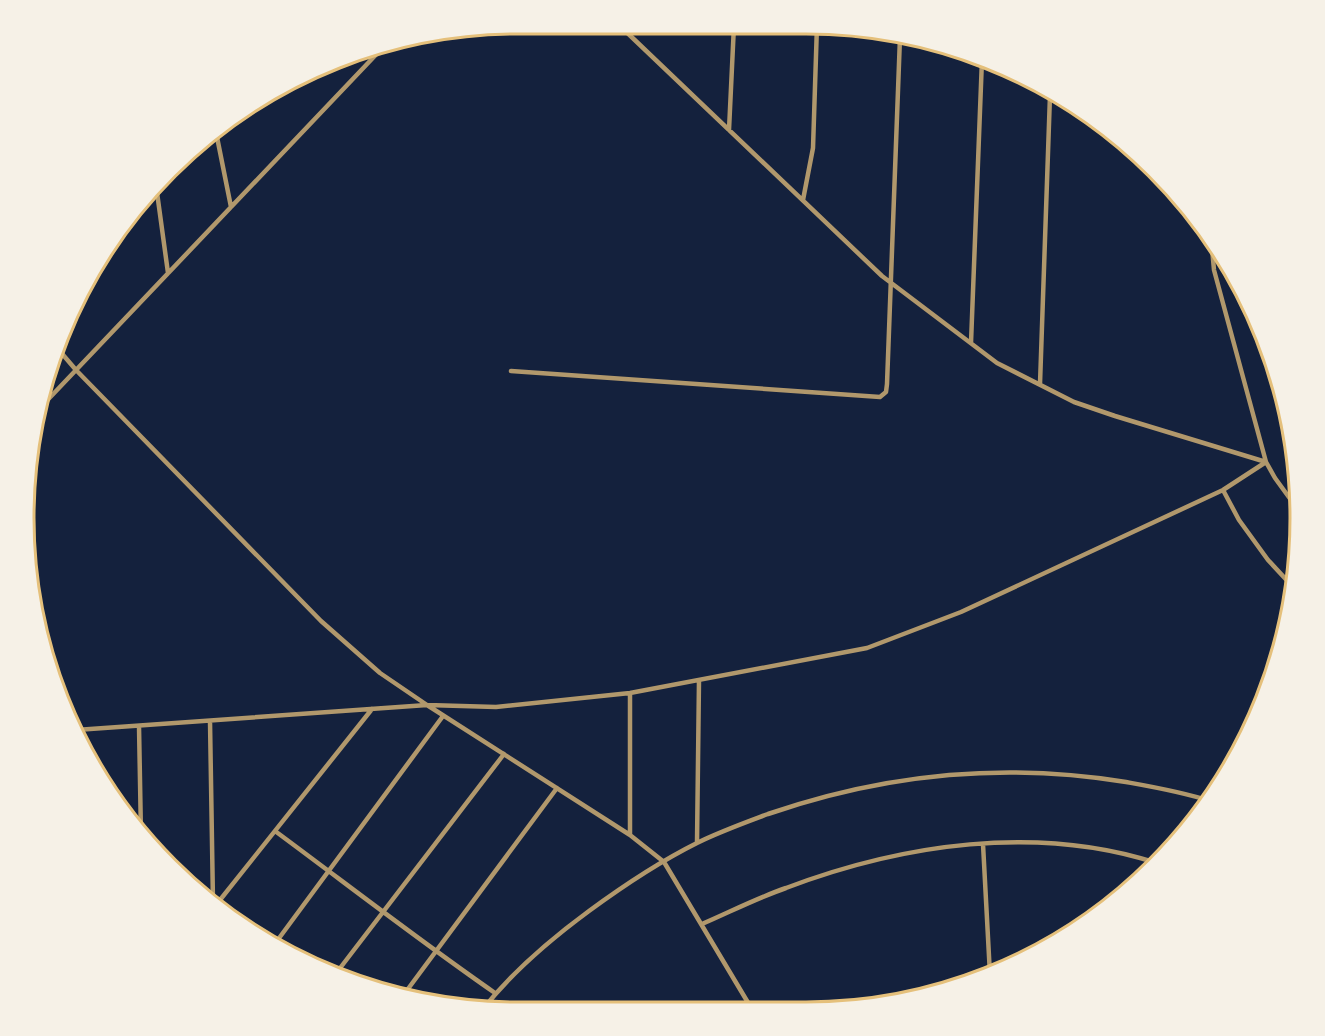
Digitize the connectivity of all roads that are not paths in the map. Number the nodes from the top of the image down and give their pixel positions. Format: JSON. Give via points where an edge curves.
{"nodes":[{"id":1,"x":628,"y":34,"type":"edge"},
{"id":2,"x":734,"y":34,"type":"edge"},
{"id":3,"x":817,"y":35,"type":"edge"},
{"id":4,"x":900,"y":44,"type":"edge"},
{"id":5,"x":374,"y":57,"type":"edge"},
{"id":6,"x":982,"y":67,"type":"edge"},
{"id":7,"x":1050,"y":100,"type":"edge"},
{"id":8,"x":729,"y":130,"type":"junction"},
{"id":9,"x":217,"y":139,"type":"edge"},
{"id":10,"x":158,"y":195,"type":"edge"},
{"id":11,"x":803,"y":200,"type":"junction"},
{"id":12,"x":231,"y":207,"type":"junction"},
{"id":13,"x":1213,"y":255,"type":"edge"},
{"id":14,"x":168,"y":273,"type":"junction"},
{"id":15,"x":892,"y":283,"type":"junction"},
{"id":16,"x":971,"y":343,"type":"junction"},
{"id":17,"x":63,"y":355,"type":"edge"},
{"id":18,"x":76,"y":370,"type":"junction"},
{"id":19,"x":511,"y":371,"type":"dead end"},
{"id":20,"x":1040,"y":384,"type":"junction"},
{"id":21,"x":50,"y":397,"type":"edge"},
{"id":22,"x":1266,"y":462,"type":"junction"},
{"id":23,"x":1223,"y":490,"type":"junction"},
{"id":24,"x":1289,"y":498,"type":"edge"},
{"id":25,"x":1286,"y":580,"type":"edge"},
{"id":26,"x":699,"y":680,"type":"junction"},
{"id":27,"x":630,"y":693,"type":"junction"},
{"id":28,"x":427,"y":705,"type":"junction"},
{"id":29,"x":372,"y":709,"type":"junction"},
{"id":30,"x":443,"y":716,"type":"junction"},
{"id":31,"x":210,"y":721,"type":"junction"},
{"id":32,"x":139,"y":726,"type":"junction"},
{"id":33,"x":83,"y":730,"type":"edge"},
{"id":34,"x":504,"y":754,"type":"junction"},
{"id":35,"x":557,"y":788,"type":"junction"},
{"id":36,"x":1201,"y":799,"type":"edge"},
{"id":37,"x":141,"y":820,"type":"edge"},
{"id":38,"x":275,"y":831,"type":"junction"},
{"id":39,"x":630,"y":835,"type":"junction"},
{"id":40,"x":697,"y":843,"type":"junction"},
{"id":41,"x":983,"y":844,"type":"junction"},
{"id":42,"x":1148,"y":861,"type":"edge"},
{"id":43,"x":664,"y":862,"type":"junction"},
{"id":44,"x":329,"y":870,"type":"junction"},
{"id":45,"x":214,"y":894,"type":"edge"},
{"id":46,"x":219,"y":898,"type":"edge"},
{"id":47,"x":384,"y":911,"type":"junction"},
{"id":48,"x":702,"y":924,"type":"junction"},
{"id":49,"x":279,"y":938,"type":"edge"},
{"id":50,"x":436,"y":952,"type":"junction"},
{"id":51,"x":990,"y":966,"type":"edge"},
{"id":52,"x":340,"y":968,"type":"edge"},
{"id":53,"x":408,"y":988,"type":"edge"},
{"id":54,"x":495,"y":993,"type":"junction"},
{"id":55,"x":490,"y":1000,"type":"edge"},
{"id":56,"x":748,"y":1002,"type":"edge"}],
"edges":[{"from":1,"to":8,"type":"lane"},
{"from":2,"to":8,"type":"lane"},
{"from":3,"to":11,"type":"lane","via":[[813,148]]},
{"from":4,"to":15,"type":"lane"},
{"from":5,"to":12,"type":"lane"},
{"from":6,"to":16,"type":"lane"},
{"from":7,"to":20,"type":"lane"},
{"from":8,"to":11,"type":"lane"},
{"from":9,"to":12,"type":"lane"},
{"from":10,"to":14,"type":"lane"},
{"from":11,"to":15,"type":"lane"},
{"from":12,"to":14,"type":"lane"},
{"from":13,"to":22,"type":"lane"},
{"from":14,"to":18,"type":"lane"},
{"from":15,"to":16,"type":"lane"},
{"from":15,"to":19,"type":"lane","via":[[887,384],[880,397]]},
{"from":16,"to":20,"type":"lane","via":[[997,363]]},
{"from":17,"to":18,"type":"lane"},
{"from":18,"to":21,"type":"lane"},
{"from":18,"to":28,"type":"lane","via":[[321,621],[380,673]]},
{"from":20,"to":22,"type":"lane","via":[[1115,417]]},
{"from":22,"to":23,"type":"lane"},
{"from":22,"to":24,"type":"lane"},
{"from":23,"to":25,"type":"lane","via":[[1239,520]]},
{"from":23,"to":26,"type":"lane","via":[[961,612],[867,648]]},
{"from":26,"to":27,"type":"lane"},
{"from":26,"to":40,"type":"lane"},
{"from":27,"to":28,"type":"lane","via":[[496,707]]},
{"from":27,"to":39,"type":"lane"},
{"from":28,"to":29,"type":"lane"},
{"from":28,"to":30,"type":"lane"},
{"from":29,"to":31,"type":"lane"},
{"from":29,"to":38,"type":"lane"},
{"from":30,"to":34,"type":"lane"},
{"from":30,"to":44,"type":"lane"},
{"from":31,"to":32,"type":"lane"},
{"from":31,"to":45,"type":"lane"},
{"from":32,"to":33,"type":"lane"},
{"from":32,"to":37,"type":"lane"},
{"from":34,"to":35,"type":"lane"},
{"from":34,"to":47,"type":"lane"},
{"from":35,"to":39,"type":"lane"},
{"from":35,"to":50,"type":"lane"},
{"from":36,"to":40,"type":"lane","via":[[1153,786],[1051,773],[948,774],[846,791],[797,804]]},
{"from":38,"to":44,"type":"lane"},
{"from":38,"to":46,"type":"lane"},
{"from":39,"to":43,"type":"lane"},
{"from":40,"to":43,"type":"lane"},
{"from":41,"to":42,"type":"lane","via":[[1031,842],[1080,847]]},
{"from":41,"to":48,"type":"lane","via":[[882,858],[785,888]]},
{"from":41,"to":51,"type":"lane"},
{"from":43,"to":48,"type":"lane"},
{"from":43,"to":54,"type":"lane","via":[[573,923]]},
{"from":44,"to":47,"type":"lane"},
{"from":44,"to":49,"type":"lane"},
{"from":47,"to":50,"type":"lane"},
{"from":47,"to":52,"type":"lane"},
{"from":48,"to":56,"type":"lane"},
{"from":50,"to":53,"type":"lane"},
{"from":50,"to":54,"type":"lane"},
{"from":54,"to":55,"type":"lane"}]}
